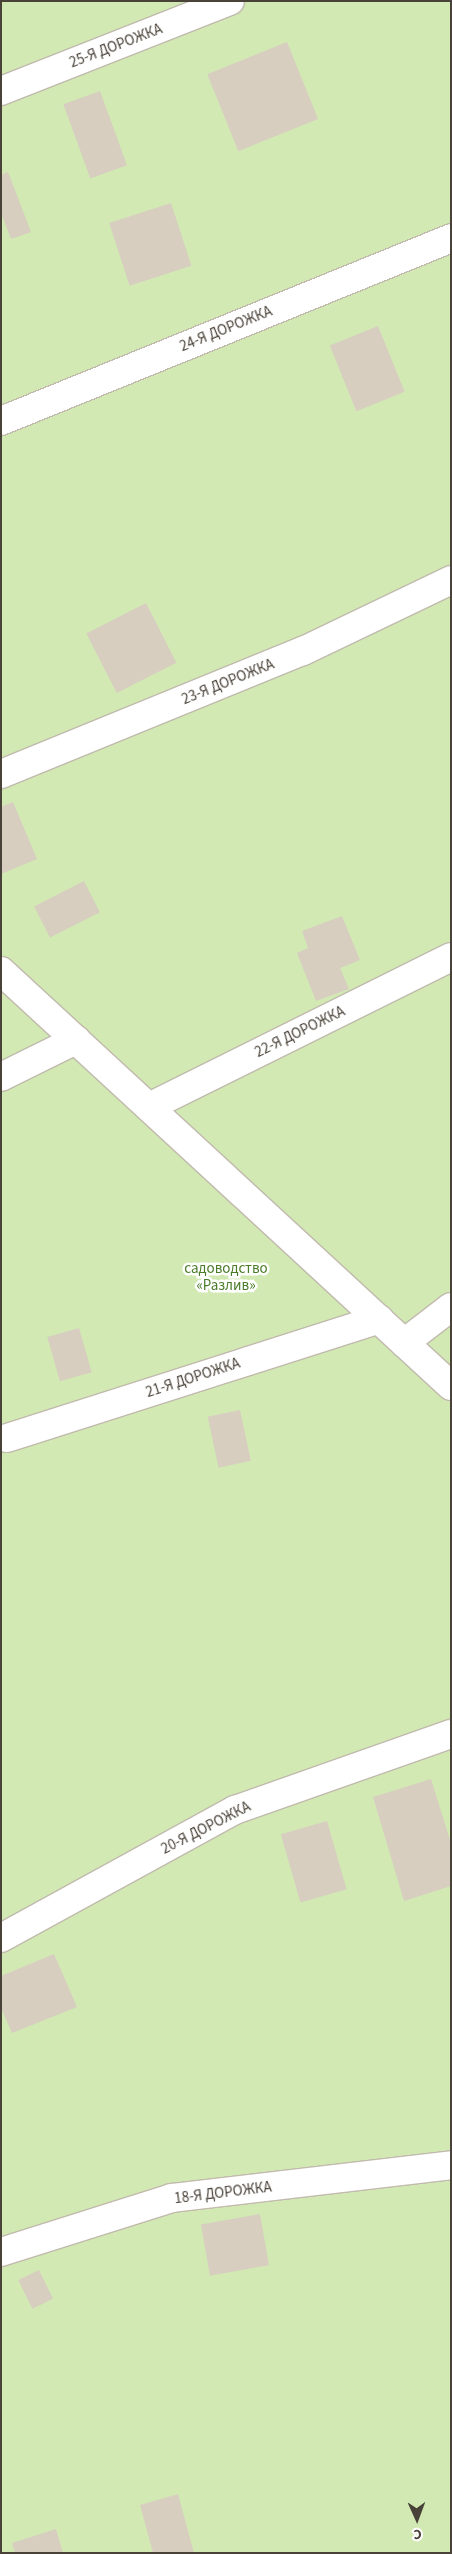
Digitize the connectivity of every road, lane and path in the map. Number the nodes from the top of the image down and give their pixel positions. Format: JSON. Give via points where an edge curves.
{"nodes":[{"id":1,"x":230,"y":1,"type":"edge"},
{"id":2,"x":1,"y":91,"type":"edge"},
{"id":3,"x":451,"y":238,"type":"edge"},
{"id":4,"x":1,"y":420,"type":"edge"},
{"id":5,"x":451,"y":580,"type":"edge"},
{"id":6,"x":1,"y":774,"type":"edge"},
{"id":7,"x":451,"y":957,"type":"edge"},
{"id":8,"x":1,"y":971,"type":"edge"},
{"id":9,"x":76,"y":1040,"type":"junction"},
{"id":10,"x":1,"y":1077,"type":"edge"},
{"id":11,"x":149,"y":1107,"type":"junction"},
{"id":12,"x":451,"y":1307,"type":"edge"},
{"id":13,"x":379,"y":1319,"type":"junction"},
{"id":14,"x":404,"y":1343,"type":"junction"},
{"id":15,"x":451,"y":1386,"type":"edge"},
{"id":16,"x":7,"y":1438,"type":"dead end"},
{"id":17,"x":451,"y":1734,"type":"edge"},
{"id":18,"x":1,"y":1938,"type":"edge"},
{"id":19,"x":451,"y":2165,"type":"edge"},
{"id":20,"x":1,"y":2252,"type":"edge"}],
"edges":[{"from":1,"to":2,"type":"street","name":"25-Я ДОРОЖКА"},
{"from":3,"to":4,"type":"street","name":"24-Я ДОРОЖКА"},
{"from":5,"to":6,"type":"street","name":"23-Я ДОРОЖКА","via":[[303,651]]},
{"from":7,"to":11,"type":"street","name":"22-Я ДОРОЖКА"},
{"from":8,"to":9,"type":"street"},
{"from":9,"to":10,"type":"street"},
{"from":9,"to":11,"type":"street"},
{"from":11,"to":13,"type":"street"},
{"from":12,"to":14,"type":"street"},
{"from":13,"to":14,"type":"street"},
{"from":13,"to":16,"type":"street","name":"21-Я ДОРОЖКА"},
{"from":14,"to":15,"type":"street"},
{"from":17,"to":18,"type":"street","name":"20-Я ДОРОЖКА","via":[[235,1810]]},
{"from":19,"to":20,"type":"street","name":"18-Я ДОРОЖКА","via":[[172,2198]]}]}
